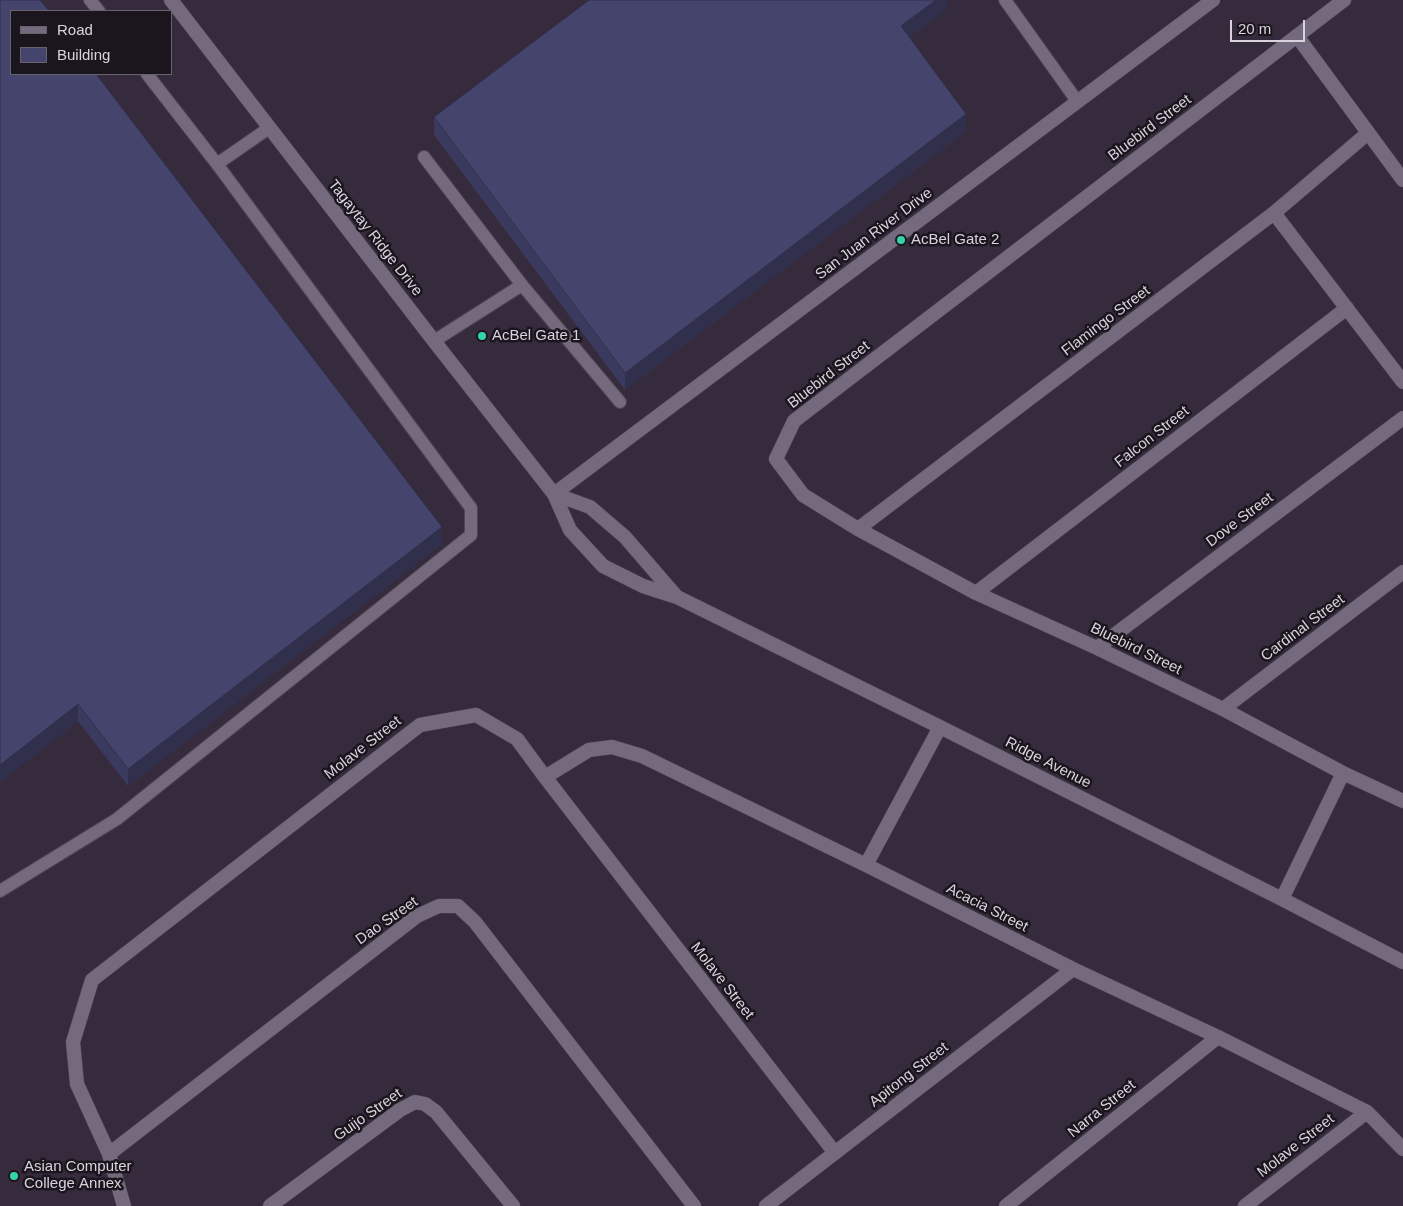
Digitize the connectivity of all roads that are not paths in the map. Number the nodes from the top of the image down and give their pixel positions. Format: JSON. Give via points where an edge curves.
{"nodes":[{"id":1,"x":90,"y":0,"type":"edge"},
{"id":2,"x":171,"y":0,"type":"edge"},
{"id":3,"x":1005,"y":0,"type":"edge"},
{"id":4,"x":1213,"y":0,"type":"edge"},
{"id":5,"x":1344,"y":0,"type":"edge"},
{"id":6,"x":98,"y":10,"type":"edge"},
{"id":7,"x":1297,"y":36,"type":"junction"},
{"id":8,"x":148,"y":75,"type":"edge"},
{"id":9,"x":1078,"y":102,"type":"junction"},
{"id":10,"x":270,"y":128,"type":"junction"},
{"id":11,"x":1368,"y":133,"type":"junction"},
{"id":12,"x":424,"y":157,"type":"dead end"},
{"id":13,"x":217,"y":164,"type":"junction"},
{"id":14,"x":1403,"y":180,"type":"edge"},
{"id":15,"x":1274,"y":214,"type":"junction"},
{"id":16,"x":522,"y":286,"type":"junction"},
{"id":17,"x":1347,"y":308,"type":"junction"},
{"id":18,"x":434,"y":341,"type":"junction"},
{"id":19,"x":1403,"y":382,"type":"edge"},
{"id":20,"x":620,"y":402,"type":"dead end"},
{"id":21,"x":1403,"y":418,"type":"edge"},
{"id":22,"x":554,"y":494,"type":"junction"},
{"id":23,"x":858,"y":529,"type":"junction"},
{"id":24,"x":1403,"y":572,"type":"edge"},
{"id":25,"x":976,"y":593,"type":"junction"},
{"id":26,"x":677,"y":597,"type":"junction"},
{"id":27,"x":1097,"y":648,"type":"junction"},
{"id":28,"x":1223,"y":709,"type":"junction"},
{"id":29,"x":940,"y":727,"type":"junction"},
{"id":30,"x":1343,"y":773,"type":"junction"},
{"id":31,"x":544,"y":778,"type":"junction"},
{"id":32,"x":1403,"y":801,"type":"edge"},
{"id":33,"x":866,"y":865,"type":"junction"},
{"id":34,"x":0,"y":891,"type":"edge"},
{"id":35,"x":1282,"y":899,"type":"junction"},
{"id":36,"x":1403,"y":962,"type":"edge"},
{"id":37,"x":1073,"y":969,"type":"junction"},
{"id":38,"x":1218,"y":1037,"type":"junction"},
{"id":39,"x":1367,"y":1112,"type":"junction"},
{"id":40,"x":1403,"y":1149,"type":"edge"},
{"id":41,"x":835,"y":1153,"type":"junction"},
{"id":42,"x":109,"y":1154,"type":"junction"},
{"id":43,"x":124,"y":1206,"type":"edge"},
{"id":44,"x":270,"y":1206,"type":"edge"},
{"id":45,"x":513,"y":1206,"type":"edge"},
{"id":46,"x":694,"y":1206,"type":"edge"},
{"id":47,"x":766,"y":1206,"type":"edge"},
{"id":48,"x":1006,"y":1206,"type":"edge"},
{"id":49,"x":1245,"y":1206,"type":"edge"}],
"edges":[{"from":1,"to":6,"type":"lane"},
{"from":2,"to":10,"type":"street","name":"Tagaytay Ridge Drive"},
{"from":3,"to":9,"type":"lane"},
{"from":4,"to":9,"type":"street","name":"San Juan River Drive"},
{"from":5,"to":7,"type":"street","name":"Bluebird Street"},
{"from":7,"to":11,"type":"street"},
{"from":7,"to":23,"type":"street","name":"Bluebird Street","via":[[794,421],[776,460],[802,495]]},
{"from":8,"to":13,"type":"lane"},
{"from":9,"to":22,"type":"street","name":"San Juan River Drive"},
{"from":10,"to":13,"type":"lane"},
{"from":10,"to":18,"type":"street","name":"Tagaytay Ridge Drive"},
{"from":11,"to":14,"type":"street"},
{"from":11,"to":15,"type":"street","name":"Flamingo Street"},
{"from":12,"to":16,"type":"lane"},
{"from":13,"to":34,"type":"lane","via":[[472,508],[471,535],[117,819]]},
{"from":15,"to":17,"type":"street"},
{"from":15,"to":23,"type":"street","name":"Flamingo Street"},
{"from":16,"to":18,"type":"lane"},
{"from":16,"to":20,"type":"lane"},
{"from":17,"to":19,"type":"street"},
{"from":17,"to":25,"type":"street","name":"Falcon Street"},
{"from":18,"to":22,"type":"street","name":"Tagaytay Ridge Drive"},
{"from":21,"to":27,"type":"street","name":"Dove Street"},
{"from":22,"to":26,"type":"street","via":[[590,507],[625,537]]},
{"from":22,"to":26,"type":"street","name":"Tagaytay Ridge Drive","via":[[570,530],[603,566],[643,586]]},
{"from":23,"to":25,"type":"street","name":"Bluebird Street"},
{"from":24,"to":28,"type":"street","name":"Cardinal Street"},
{"from":25,"to":27,"type":"street","name":"Bluebird Street"},
{"from":26,"to":29,"type":"street","name":"Ridge Avenue"},
{"from":27,"to":28,"type":"street","name":"Bluebird Street"},
{"from":28,"to":30,"type":"street","name":"Bluebird Street"},
{"from":29,"to":33,"type":"street"},
{"from":29,"to":35,"type":"street","name":"Ridge Avenue"},
{"from":30,"to":32,"type":"street","name":"Bluebird Street"},
{"from":30,"to":35,"type":"street"},
{"from":31,"to":33,"type":"street","name":"Acacia Street","via":[[589,750],[612,747],[642,756]]},
{"from":31,"to":41,"type":"street","name":"Molave Street"},
{"from":31,"to":42,"type":"street","name":"Molave Street","via":[[517,739],[476,715],[420,725],[92,980],[73,1042],[77,1084]]},
{"from":33,"to":37,"type":"street","name":"Acacia Street"},
{"from":35,"to":36,"type":"street","name":"Ridge Avenue"},
{"from":37,"to":38,"type":"street","name":"Acacia Street"},
{"from":37,"to":41,"type":"street","name":"Apitong Street"},
{"from":38,"to":39,"type":"street","name":"Acacia Street"},
{"from":38,"to":48,"type":"street","name":"Narra Street"},
{"from":39,"to":40,"type":"street","name":"Acacia Street"},
{"from":39,"to":49,"type":"street","name":"Molave Street"},
{"from":41,"to":47,"type":"street","name":"Apitong Street"},
{"from":42,"to":43,"type":"street","name":"Molave Street"},
{"from":42,"to":46,"type":"street","name":"Dao Street","via":[[417,916],[438,906],[458,906],[475,922]]},
{"from":44,"to":45,"type":"street","name":"Guijo Street","via":[[415,1102],[436,1112]]}]}
